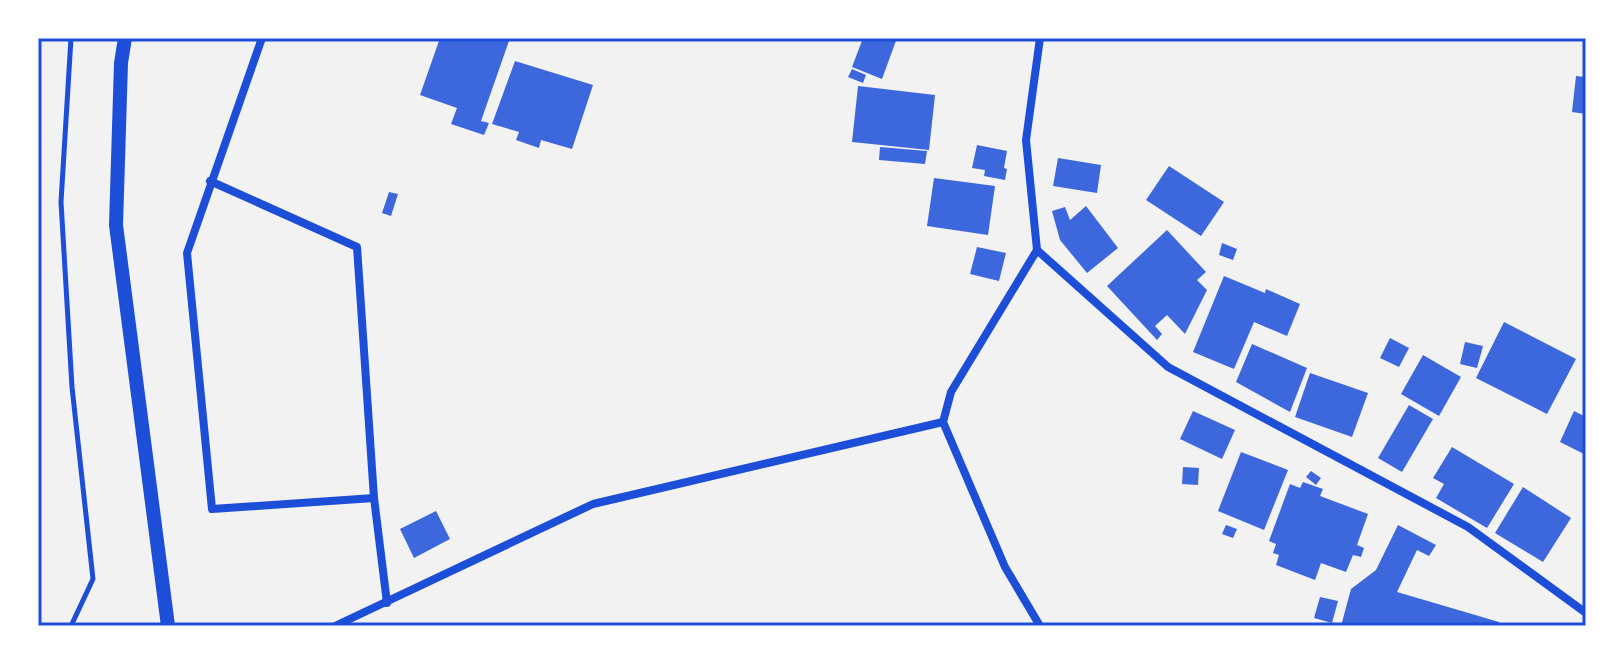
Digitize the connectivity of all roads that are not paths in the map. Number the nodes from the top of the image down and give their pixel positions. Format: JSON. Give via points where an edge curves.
{"nodes":[{"id":1,"x":125,"y":38,"type":"edge"},
{"id":2,"x":262,"y":38,"type":"edge"},
{"id":3,"x":1040,"y":38,"type":"edge"},
{"id":4,"x":210,"y":181,"type":"junction"},
{"id":5,"x":1037,"y":250,"type":"junction"},
{"id":6,"x":943,"y":422,"type":"junction"},
{"id":7,"x":374,"y":498,"type":"junction"},
{"id":8,"x":387,"y":603,"type":"junction"},
{"id":9,"x":1586,"y":613,"type":"edge"},
{"id":10,"x":168,"y":626,"type":"edge"},
{"id":11,"x":335,"y":626,"type":"edge"},
{"id":12,"x":1040,"y":626,"type":"edge"}],
"edges":[{"from":1,"to":10,"type":"street","via":[[116,225]]},
{"from":2,"to":4,"type":"street"},
{"from":3,"to":5,"type":"street","via":[[1026,140]]},
{"from":4,"to":7,"type":"street","via":[[357,247]]},
{"from":4,"to":7,"type":"street","via":[[187,253],[212,509]]},
{"from":5,"to":6,"type":"street","via":[[951,392]]},
{"from":5,"to":9,"type":"street","via":[[1168,367],[1468,527]]},
{"from":6,"to":8,"type":"street","via":[[593,504]]},
{"from":6,"to":12,"type":"street","via":[[1005,567]]},
{"from":7,"to":8,"type":"street"},
{"from":8,"to":11,"type":"street"}]}
